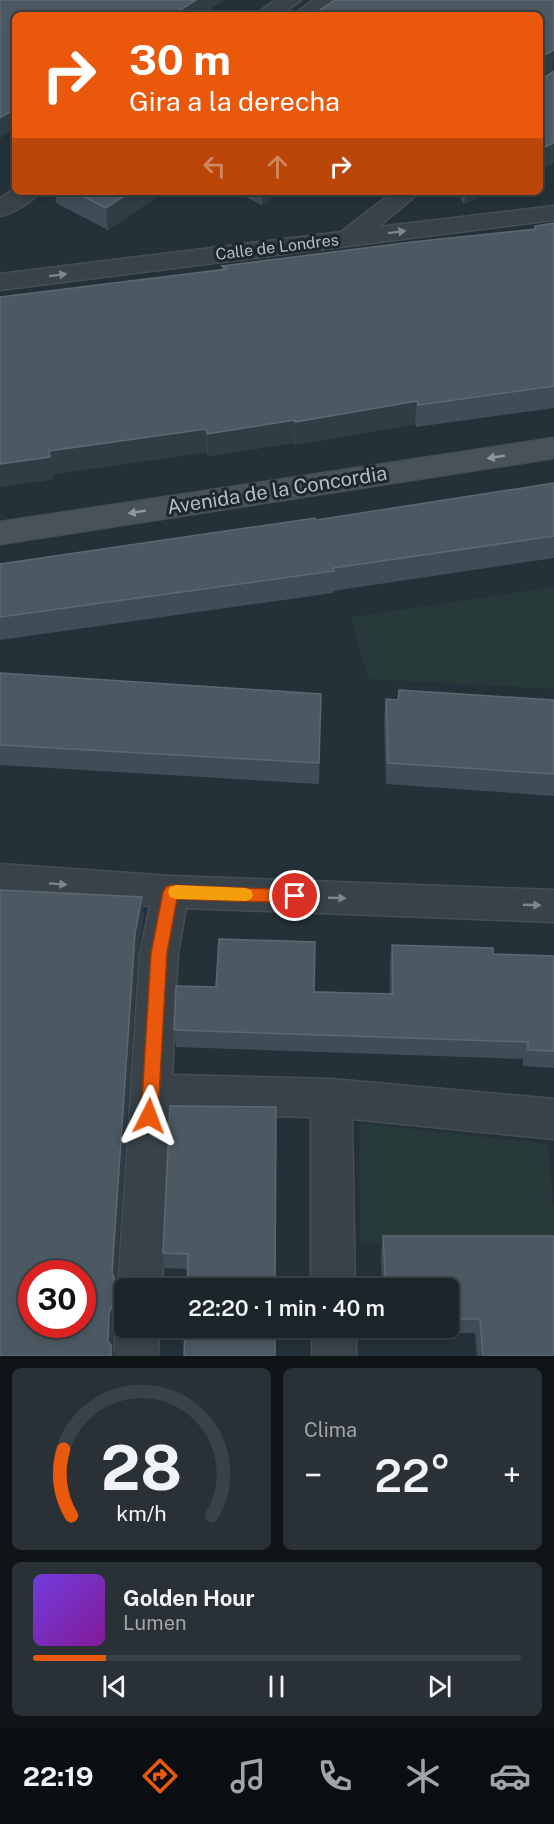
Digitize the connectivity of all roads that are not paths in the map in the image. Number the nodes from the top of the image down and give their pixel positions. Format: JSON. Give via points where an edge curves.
{"nodes":[{"id":1,"x":290,"y":0,"type":"edge"},
{"id":2,"x":328,"y":0,"type":"edge"},
{"id":3,"x":271,"y":12,"type":"edge"},
{"id":4,"x":309,"y":12,"type":"edge"},
{"id":5,"x":22,"y":195,"type":"edge"},
{"id":6,"x":404,"y":195,"type":"edge"},
{"id":7,"x":0,"y":209,"type":"edge"},
{"id":8,"x":554,"y":213,"type":"edge"},
{"id":9,"x":349,"y":238,"type":"junction"},
{"id":10,"x":0,"y":282,"type":"edge"},
{"id":11,"x":554,"y":448,"type":"edge"},
{"id":12,"x":0,"y":532,"type":"edge"},
{"id":13,"x":0,"y":880,"type":"edge"},
{"id":14,"x":171,"y":892,"type":"junction"},
{"id":15,"x":554,"y":906,"type":"edge"},
{"id":16,"x":151,"y":1094,"type":"junction"},
{"id":17,"x":331,"y":1098,"type":"junction"},
{"id":18,"x":554,"y":1119,"type":"edge"},
{"id":19,"x":141,"y":1278,"type":"edge"},
{"id":20,"x":333,"y":1278,"type":"edge"},
{"id":21,"x":137,"y":1338,"type":"edge"},
{"id":22,"x":334,"y":1338,"type":"edge"},
{"id":23,"x":136,"y":1356,"type":"edge"},
{"id":24,"x":334,"y":1356,"type":"edge"}],
"edges":[{"from":1,"to":3,"type":"street"},
{"from":2,"to":4,"type":"street"},
{"from":5,"to":7,"type":"street"},
{"from":6,"to":9,"type":"street"},
{"from":9,"to":8,"type":"street","name":"Calle de Londres","one_way":true},
{"from":10,"to":9,"type":"street","name":"Calle de Londres","one_way":true},
{"from":11,"to":12,"type":"street","name":"Avenida de la Concordia","one_way":true},
{"from":13,"to":14,"type":"street","one_way":true},
{"from":14,"to":15,"type":"street","one_way":true},
{"from":14,"to":16,"type":"street","via":[[159,953]]},
{"from":16,"to":17,"type":"street"},
{"from":16,"to":19,"type":"street"},
{"from":17,"to":18,"type":"street"},
{"from":17,"to":20,"type":"street"},
{"from":21,"to":23,"type":"street"},
{"from":22,"to":24,"type":"street"}]}
